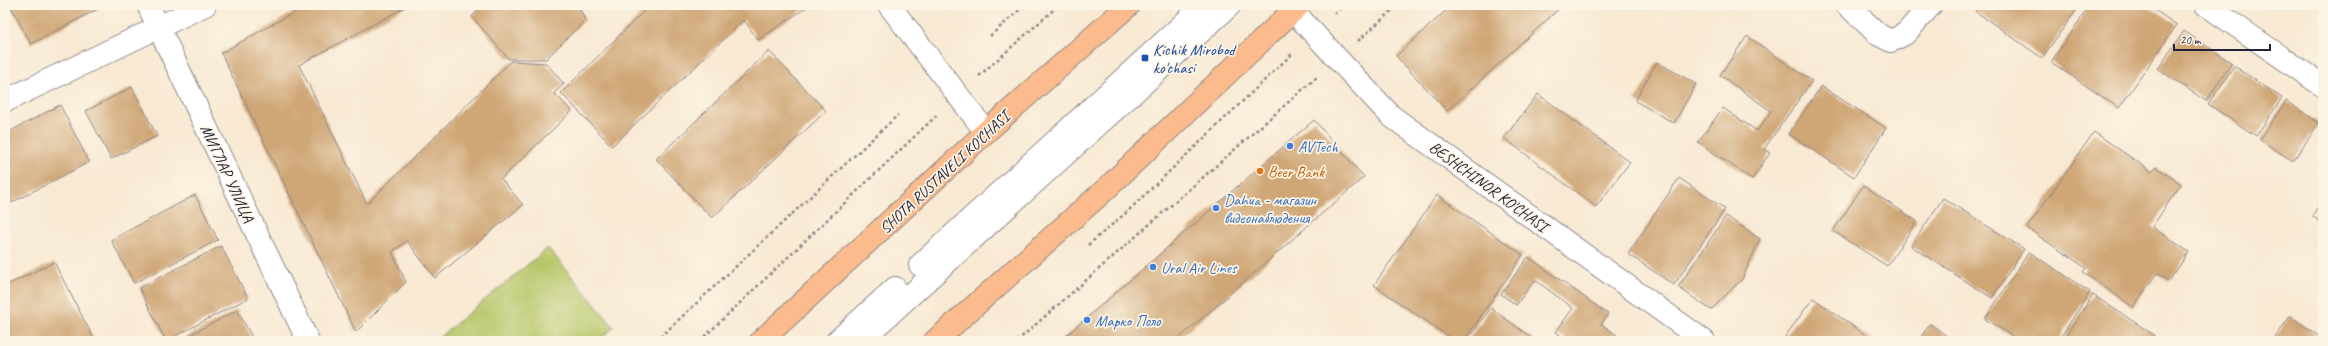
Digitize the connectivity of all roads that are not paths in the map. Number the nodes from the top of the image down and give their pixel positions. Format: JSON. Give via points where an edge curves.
{"nodes":[{"id":1,"x":148,"y":5,"type":"edge"},
{"id":2,"x":204,"y":5,"type":"edge"},
{"id":3,"x":889,"y":5,"type":"edge"},
{"id":4,"x":1129,"y":5,"type":"edge"},
{"id":5,"x":1204,"y":5,"type":"edge"},
{"id":6,"x":1230,"y":5,"type":"edge"},
{"id":7,"x":1847,"y":5,"type":"edge"},
{"id":8,"x":1931,"y":5,"type":"edge"},
{"id":9,"x":1296,"y":8,"type":"edge"},
{"id":10,"x":2217,"y":8,"type":"edge"},
{"id":11,"x":159,"y":28,"type":"junction"},
{"id":12,"x":2323,"y":86,"type":"edge"},
{"id":13,"x":5,"y":101,"type":"edge"},
{"id":14,"x":986,"y":132,"type":"junction"},
{"id":15,"x":937,"y":340,"type":"edge"},
{"id":16,"x":308,"y":341,"type":"edge"},
{"id":17,"x":761,"y":341,"type":"edge"},
{"id":18,"x":837,"y":341,"type":"edge"},
{"id":19,"x":860,"y":341,"type":"edge"},
{"id":20,"x":1704,"y":341,"type":"edge"}],
"edges":[{"from":1,"to":11,"type":"street","name":"МИГЛАР УЛИЦА"},
{"from":2,"to":11,"type":"street"},
{"from":3,"to":14,"type":"street"},
{"from":4,"to":14,"type":"main road","name":"SHOTA RUSTAVELI KO'CHASI"},
{"from":5,"to":18,"type":"street"},
{"from":6,"to":19,"type":"street"},
{"from":7,"to":8,"type":"street","via":[[1878,35],[1891,41],[1905,34]]},
{"from":9,"to":15,"type":"main road","via":[[1106,189]]},
{"from":9,"to":20,"type":"street","name":"BESHCHINOR KO'CHASI","via":[[1336,60],[1391,116]]},
{"from":10,"to":12,"type":"street"},
{"from":11,"to":13,"type":"street"},
{"from":11,"to":16,"type":"street","name":"МИГЛАР УЛИЦА"},
{"from":14,"to":17,"type":"main road","name":"SHOTA RUSTAVELI KO'CHASI"}]}
